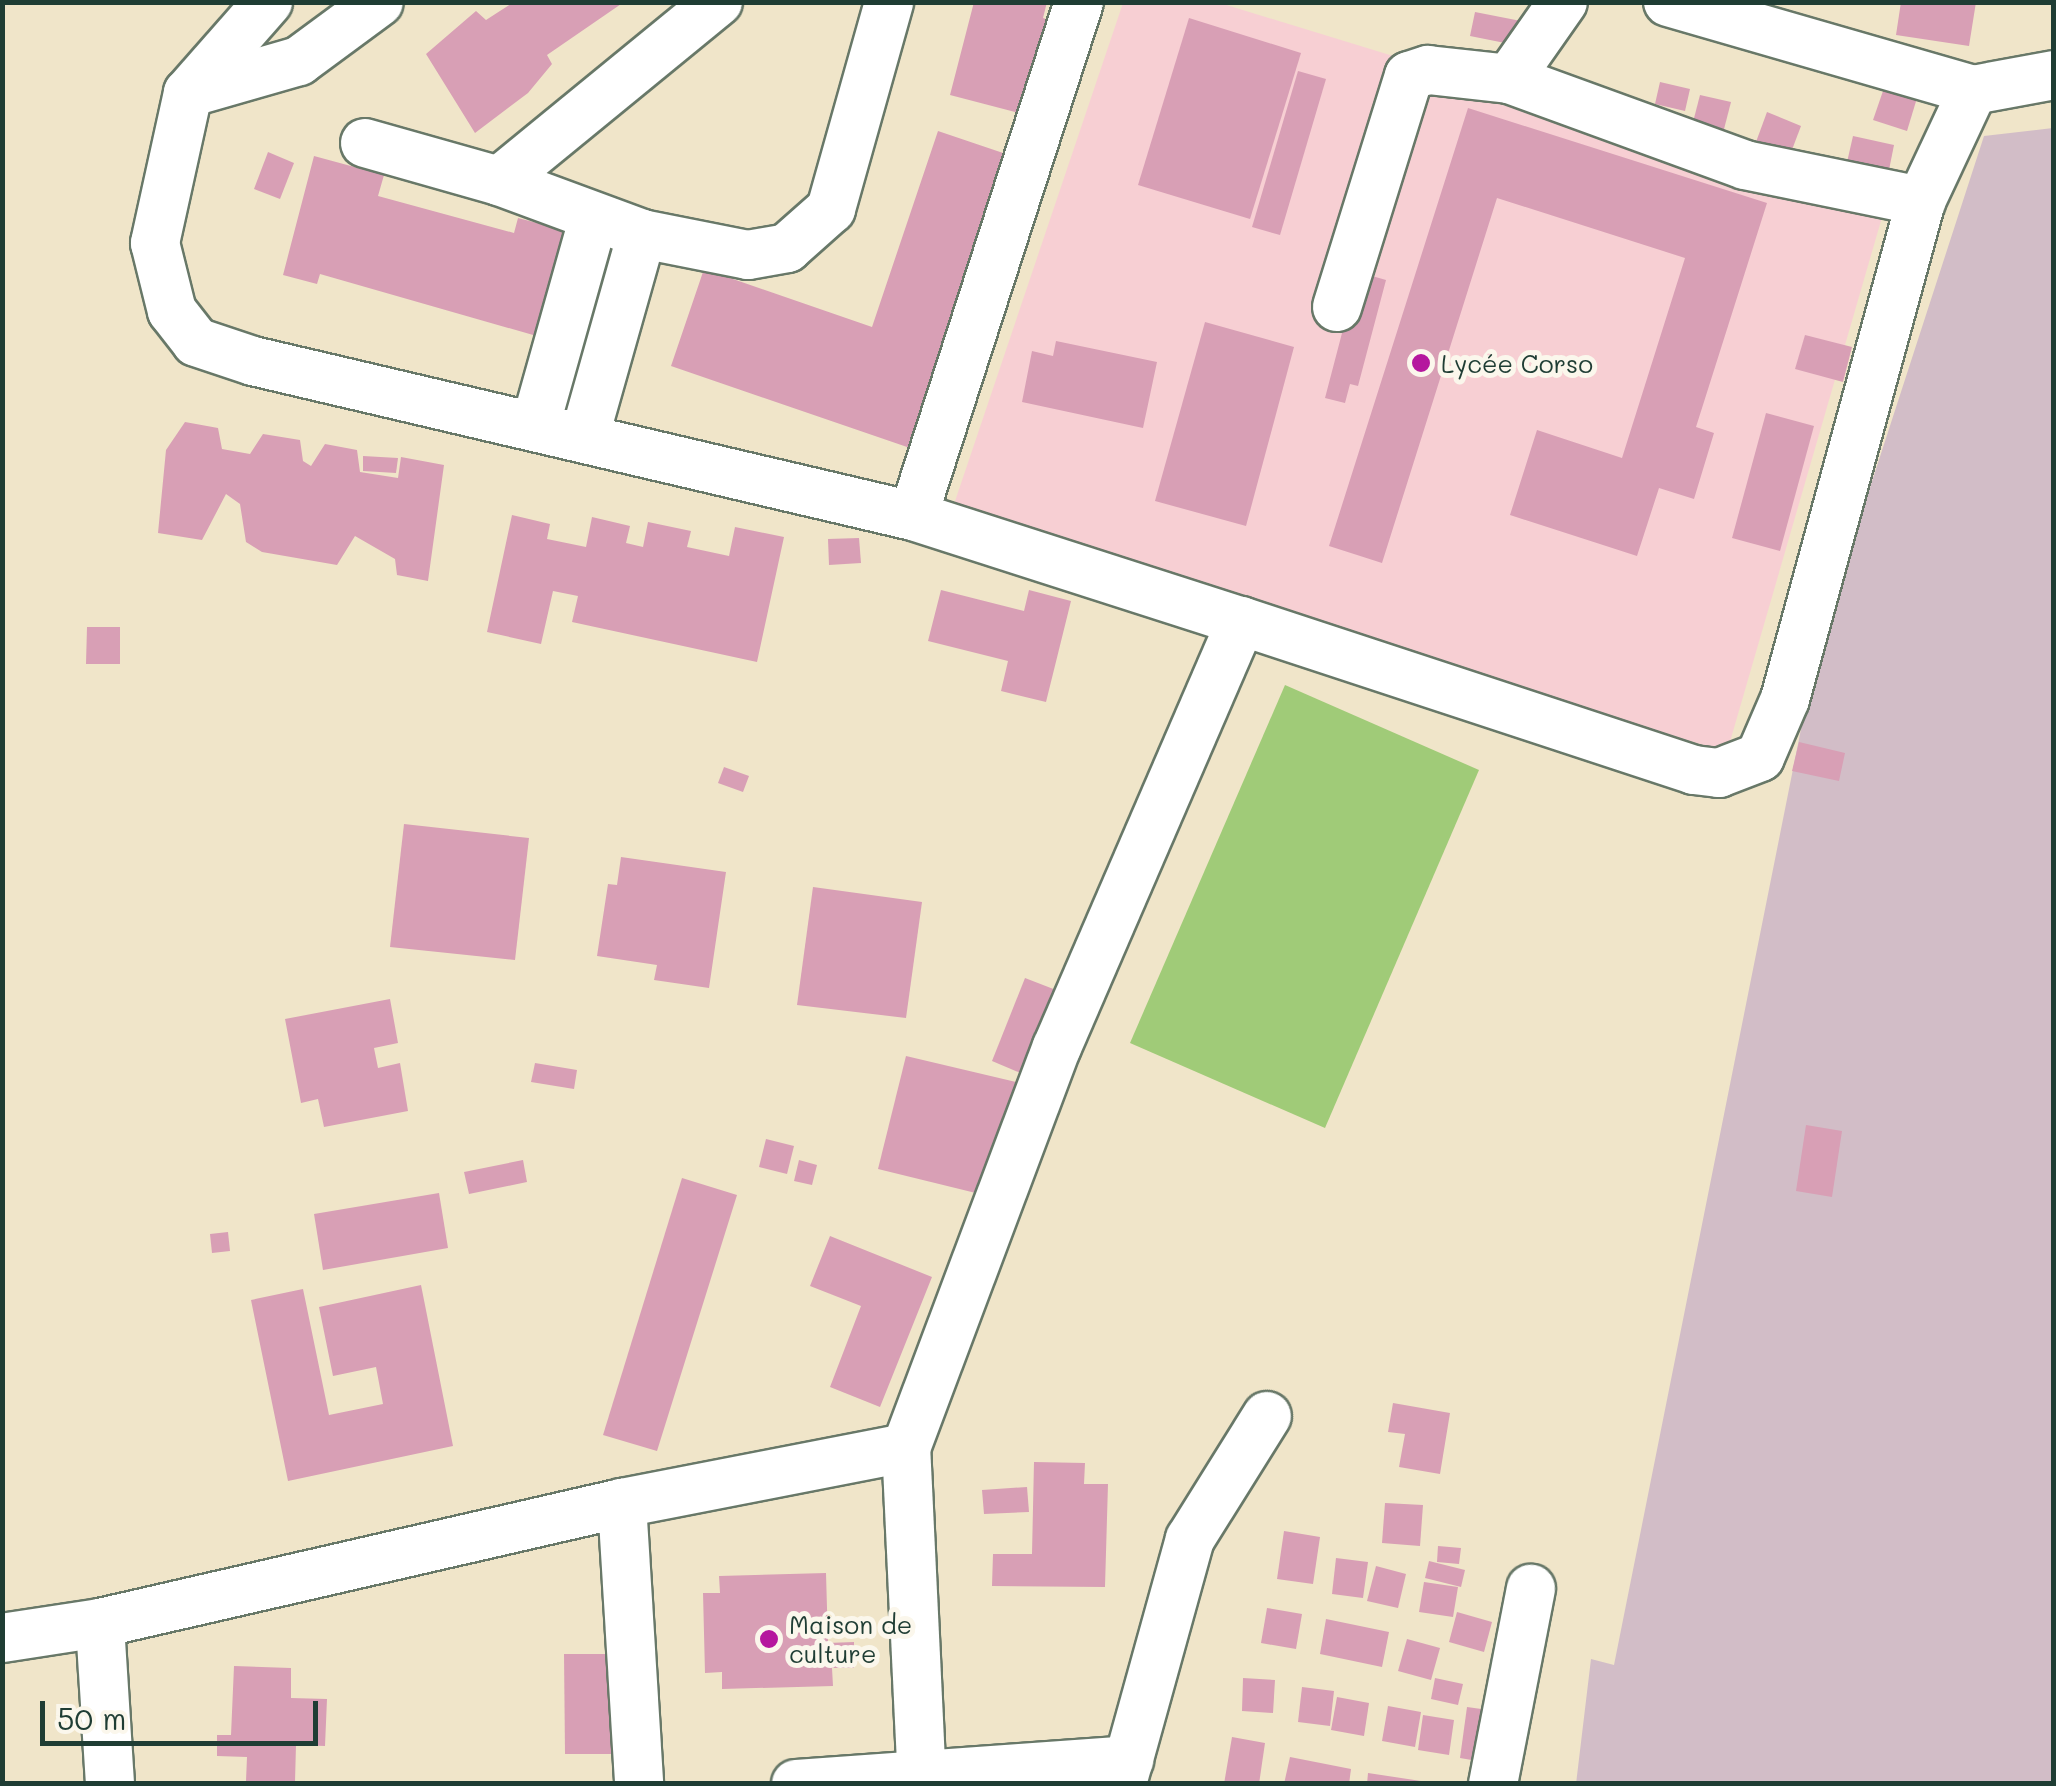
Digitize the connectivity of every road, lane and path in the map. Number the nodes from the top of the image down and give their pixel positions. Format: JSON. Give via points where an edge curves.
{"nodes":[{"id":1,"x":268,"y":2,"type":"edge"},
{"id":2,"x":378,"y":2,"type":"edge"},
{"id":3,"x":718,"y":2,"type":"edge"},
{"id":4,"x":888,"y":2,"type":"edge"},
{"id":5,"x":1079,"y":2,"type":"edge"},
{"id":6,"x":1563,"y":2,"type":"edge"},
{"id":7,"x":1668,"y":2,"type":"edge"},
{"id":8,"x":2054,"y":75,"type":"edge"},
{"id":9,"x":1509,"y":79,"type":"junction"},
{"id":10,"x":1973,"y":90,"type":"junction"},
{"id":11,"x":188,"y":92,"type":"junction"},
{"id":12,"x":366,"y":143,"type":"dead end"},
{"id":13,"x":500,"y":181,"type":"junction"},
{"id":14,"x":1920,"y":201,"type":"junction"},
{"id":15,"x":594,"y":217,"type":"junction"},
{"id":16,"x":642,"y":234,"type":"junction"},
{"id":17,"x":1336,"y":306,"type":"dead end"},
{"id":18,"x":536,"y":423,"type":"junction"},
{"id":19,"x":585,"y":435,"type":"junction"},
{"id":20,"x":913,"y":516,"type":"junction"},
{"id":21,"x":1241,"y":621,"type":"junction"},
{"id":22,"x":1267,"y":1416,"type":"dead end"},
{"id":23,"x":906,"y":1448,"type":"junction"},
{"id":24,"x":622,"y":1502,"type":"junction"},
{"id":25,"x":1531,"y":1589,"type":"dead end"},
{"id":26,"x":100,"y":1624,"type":"junction"},
{"id":27,"x":2,"y":1638,"type":"edge"},
{"id":28,"x":1126,"y":1772,"type":"edge"},
{"id":29,"x":922,"y":1778,"type":"edge"},
{"id":30,"x":110,"y":1784,"type":"edge"},
{"id":31,"x":639,"y":1784,"type":"edge"},
{"id":32,"x":796,"y":1784,"type":"edge"},
{"id":33,"x":1493,"y":1784,"type":"edge"}],
"edges":[{"from":1,"to":11,"type":"street"},
{"from":2,"to":11,"type":"street","via":[[299,61]]},
{"from":3,"to":13,"type":"street"},
{"from":4,"to":16,"type":"street","via":[[831,210],[813,231],[787,248],[748,255]]},
{"from":5,"to":20,"type":"street"},
{"from":6,"to":9,"type":"street"},
{"from":7,"to":10,"type":"street"},
{"from":8,"to":10,"type":"street"},
{"from":9,"to":14,"type":"street","via":[[1745,165]]},
{"from":9,"to":17,"type":"street","via":[[1428,70],[1409,76]]},
{"from":10,"to":14,"type":"street"},
{"from":11,"to":18,"type":"street","via":[[155,242],[172,311],[196,342]]},
{"from":12,"to":13,"type":"street"},
{"from":13,"to":15,"type":"street"},
{"from":14,"to":21,"type":"street","via":[[1785,699],[1760,757],[1719,772],[1694,770]]},
{"from":15,"to":16,"type":"street"},
{"from":15,"to":18,"type":"street"},
{"from":16,"to":19,"type":"street"},
{"from":18,"to":19,"type":"street"},
{"from":19,"to":20,"type":"street"},
{"from":20,"to":21,"type":"street"},
{"from":21,"to":23,"type":"street","via":[[1057,1048]]},
{"from":22,"to":28,"type":"street","via":[[1190,1539]]},
{"from":23,"to":24,"type":"street"},
{"from":23,"to":29,"type":"street"},
{"from":24,"to":26,"type":"street"},
{"from":24,"to":31,"type":"street"},
{"from":25,"to":33,"type":"street"},
{"from":26,"to":27,"type":"street"},
{"from":26,"to":30,"type":"street"},
{"from":28,"to":29,"type":"street"},
{"from":29,"to":32,"type":"street"}]}
